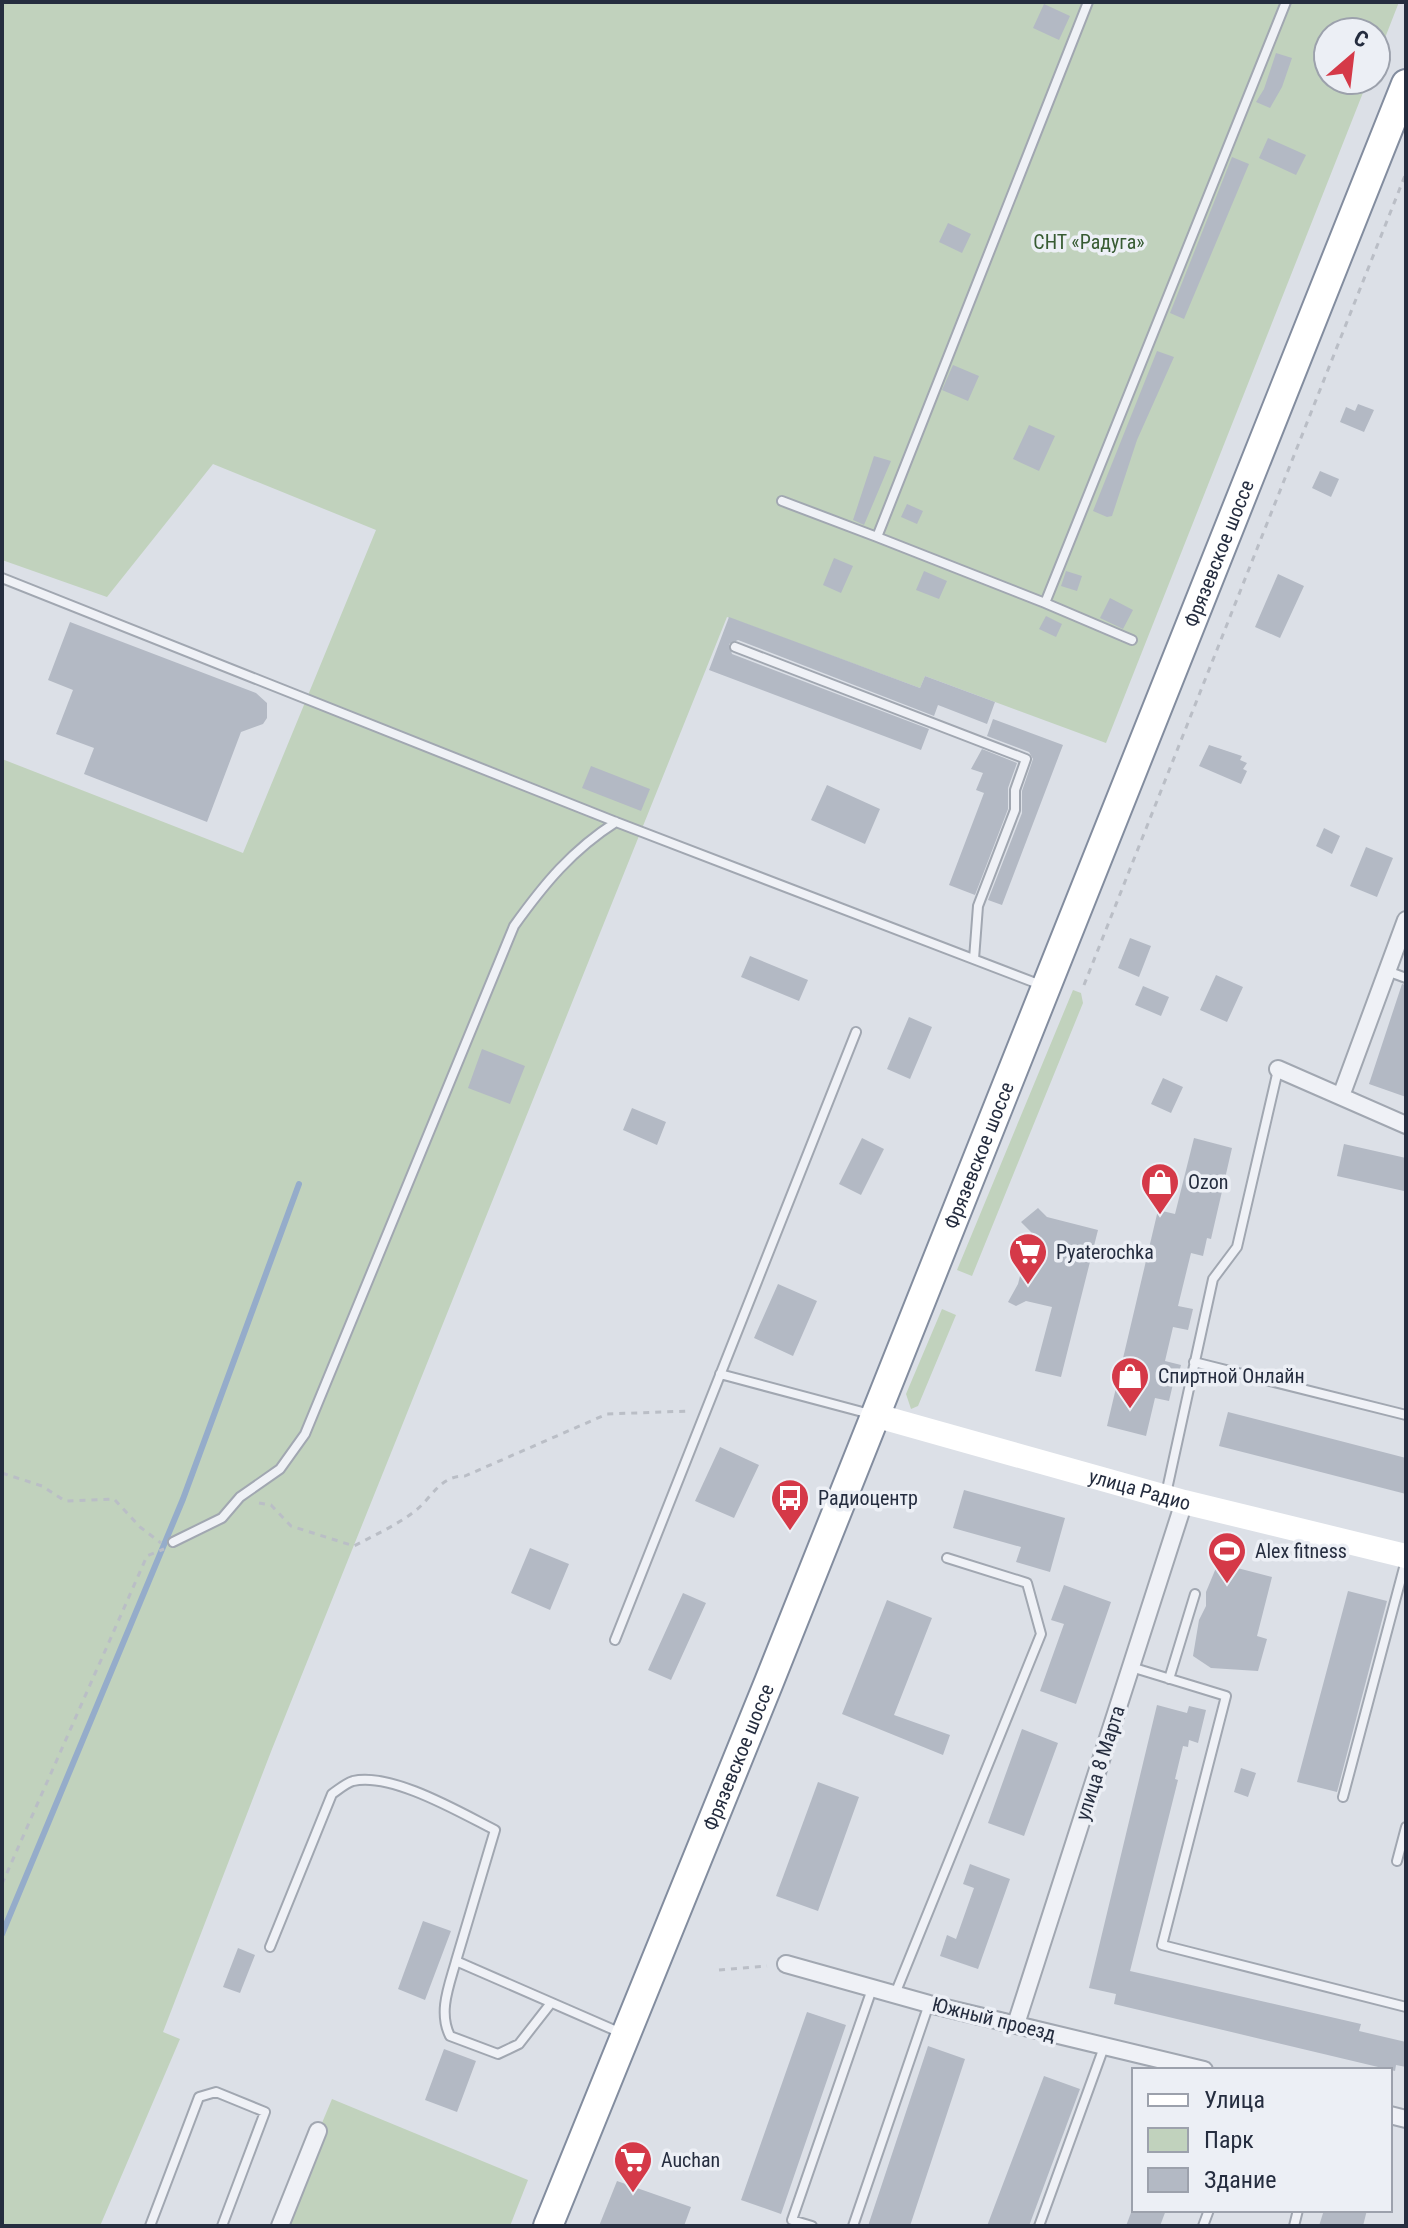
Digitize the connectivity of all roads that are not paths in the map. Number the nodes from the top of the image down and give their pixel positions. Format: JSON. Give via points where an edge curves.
{"nodes":[{"id":1,"x":1088,"y":2,"type":"edge"},
{"id":2,"x":1286,"y":2,"type":"edge"},
{"id":3,"x":1406,"y":84,"type":"edge"},
{"id":4,"x":782,"y":501,"type":"dead end"},
{"id":5,"x":877,"y":537,"type":"junction"},
{"id":6,"x":2,"y":578,"type":"edge"},
{"id":7,"x":1045,"y":603,"type":"junction"},
{"id":8,"x":1132,"y":640,"type":"dead end"},
{"id":9,"x":735,"y":647,"type":"dead end"},
{"id":10,"x":616,"y":822,"type":"junction"},
{"id":11,"x":1406,"y":920,"type":"edge"},
{"id":12,"x":974,"y":959,"type":"junction"},
{"id":13,"x":1387,"y":971,"type":"junction"},
{"id":14,"x":1406,"y":978,"type":"edge"},
{"id":15,"x":1045,"y":986,"type":"junction"},
{"id":16,"x":856,"y":1032,"type":"dead end"},
{"id":17,"x":1278,"y":1069,"type":"joint"},
{"id":18,"x":1341,"y":1096,"type":"junction"},
{"id":19,"x":1406,"y":1125,"type":"edge"},
{"id":20,"x":1194,"y":1362,"type":"junction"},
{"id":21,"x":720,"y":1374,"type":"junction"},
{"id":22,"x":874,"y":1415,"type":"junction"},
{"id":23,"x":1406,"y":1415,"type":"edge"},
{"id":24,"x":1175,"y":1500,"type":"junction"},
{"id":25,"x":173,"y":1542,"type":"road end"},
{"id":26,"x":947,"y":1558,"type":"dead end"},
{"id":27,"x":1406,"y":1558,"type":"edge"},
{"id":28,"x":1195,"y":1594,"type":"dead end"},
{"id":29,"x":615,"y":1640,"type":"dead end"},
{"id":30,"x":1131,"y":1667,"type":"junction"},
{"id":31,"x":1169,"y":1679,"type":"junction"},
{"id":32,"x":1343,"y":1797,"type":"dead end"},
{"id":33,"x":1406,"y":1827,"type":"edge"},
{"id":34,"x":1397,"y":1861,"type":"dead end"},
{"id":35,"x":270,"y":1947,"type":"dead end"},
{"id":36,"x":456,"y":1961,"type":"junction"},
{"id":37,"x":786,"y":1964,"type":"road end"},
{"id":38,"x":873,"y":1988,"type":"junction"},
{"id":39,"x":895,"y":1994,"type":"junction"},
{"id":40,"x":551,"y":2003,"type":"junction"},
{"id":41,"x":929,"y":2004,"type":"junction"},
{"id":42,"x":1406,"y":2007,"type":"edge"},
{"id":43,"x":1016,"y":2024,"type":"junction"},
{"id":44,"x":624,"y":2035,"type":"junction"},
{"id":45,"x":1104,"y":2046,"type":"junction"},
{"id":46,"x":1196,"y":2068,"type":"edge"},
{"id":47,"x":318,"y":2131,"type":"dead end"},
{"id":48,"x":150,"y":2226,"type":"edge"},
{"id":49,"x":222,"y":2226,"type":"edge"},
{"id":50,"x":280,"y":2226,"type":"edge"},
{"id":51,"x":548,"y":2226,"type":"edge"},
{"id":52,"x":812,"y":2226,"type":"edge"},
{"id":53,"x":853,"y":2226,"type":"edge"},
{"id":54,"x":1039,"y":2226,"type":"edge"}],
"edges":[{"from":1,"to":5,"type":"lane"},
{"from":2,"to":7,"type":"lane"},
{"from":3,"to":15,"type":"highway","name":"Фрязевское шоссе"},
{"from":4,"to":5,"type":"lane"},
{"from":5,"to":7,"type":"lane"},
{"from":6,"to":10,"type":"lane"},
{"from":7,"to":8,"type":"lane"},
{"from":9,"to":12,"type":"lane","via":[[1026,759],[1015,790],[1015,810],[978,906]]},
{"from":10,"to":12,"type":"lane"},
{"from":10,"to":25,"type":"lane","via":[[551,874],[514,926],[305,1434],[280,1469],[240,1497],[222,1518]]},
{"from":11,"to":13,"type":"street"},
{"from":12,"to":15,"type":"lane"},
{"from":13,"to":14,"type":"lane"},
{"from":13,"to":18,"type":"street"},
{"from":15,"to":22,"type":"highway","name":"Фрязевское шоссе"},
{"from":16,"to":21,"type":"lane"},
{"from":17,"to":18,"type":"street"},
{"from":17,"to":20,"type":"lane","via":[[1237,1247],[1213,1279]]},
{"from":18,"to":19,"type":"street"},
{"from":20,"to":23,"type":"lane"},
{"from":20,"to":24,"type":"lane"},
{"from":21,"to":22,"type":"lane"},
{"from":21,"to":29,"type":"lane"},
{"from":22,"to":24,"type":"main road","name":"улица Радио"},
{"from":22,"to":44,"type":"highway","name":"Фрязевское шоссе"},
{"from":24,"to":27,"type":"main road","name":"улица Радио"},
{"from":24,"to":30,"type":"street","name":"улица 8 Марта"},
{"from":26,"to":39,"type":"lane","via":[[1027,1583],[1041,1634]]},
{"from":27,"to":32,"type":"lane"},
{"from":28,"to":31,"type":"lane"},
{"from":30,"to":31,"type":"lane"},
{"from":30,"to":43,"type":"street","name":"улица 8 Марта"},
{"from":31,"to":42,"type":"lane","via":[[1226,1696],[1162,1945]]},
{"from":33,"to":34,"type":"lane"},
{"from":35,"to":36,"type":"lane","via":[[332,1794],[352,1781],[380,1781],[433,1799],[495,1830]]},
{"from":36,"to":40,"type":"lane"},
{"from":36,"to":40,"type":"lane","via":[[445,2001],[444,2025],[450,2036],[498,2054],[519,2044]]},
{"from":37,"to":38,"type":"street","name":"Южный проезд"},
{"from":38,"to":39,"type":"street","name":"Южный проезд"},
{"from":38,"to":52,"type":"lane","via":[[792,2220]]},
{"from":39,"to":41,"type":"street","name":"Южный проезд"},
{"from":40,"to":44,"type":"lane"},
{"from":41,"to":43,"type":"street","name":"Южный проезд"},
{"from":41,"to":53,"type":"lane"},
{"from":43,"to":45,"type":"street","name":"Южный проезд"},
{"from":44,"to":51,"type":"highway","name":"Фрязевское шоссе"},
{"from":45,"to":46,"type":"street","name":"Южный проезд"},
{"from":45,"to":54,"type":"lane"},
{"from":47,"to":50,"type":"street"},
{"from":48,"to":49,"type":"lane","via":[[199,2097],[216,2092],[265,2112]]}]}
